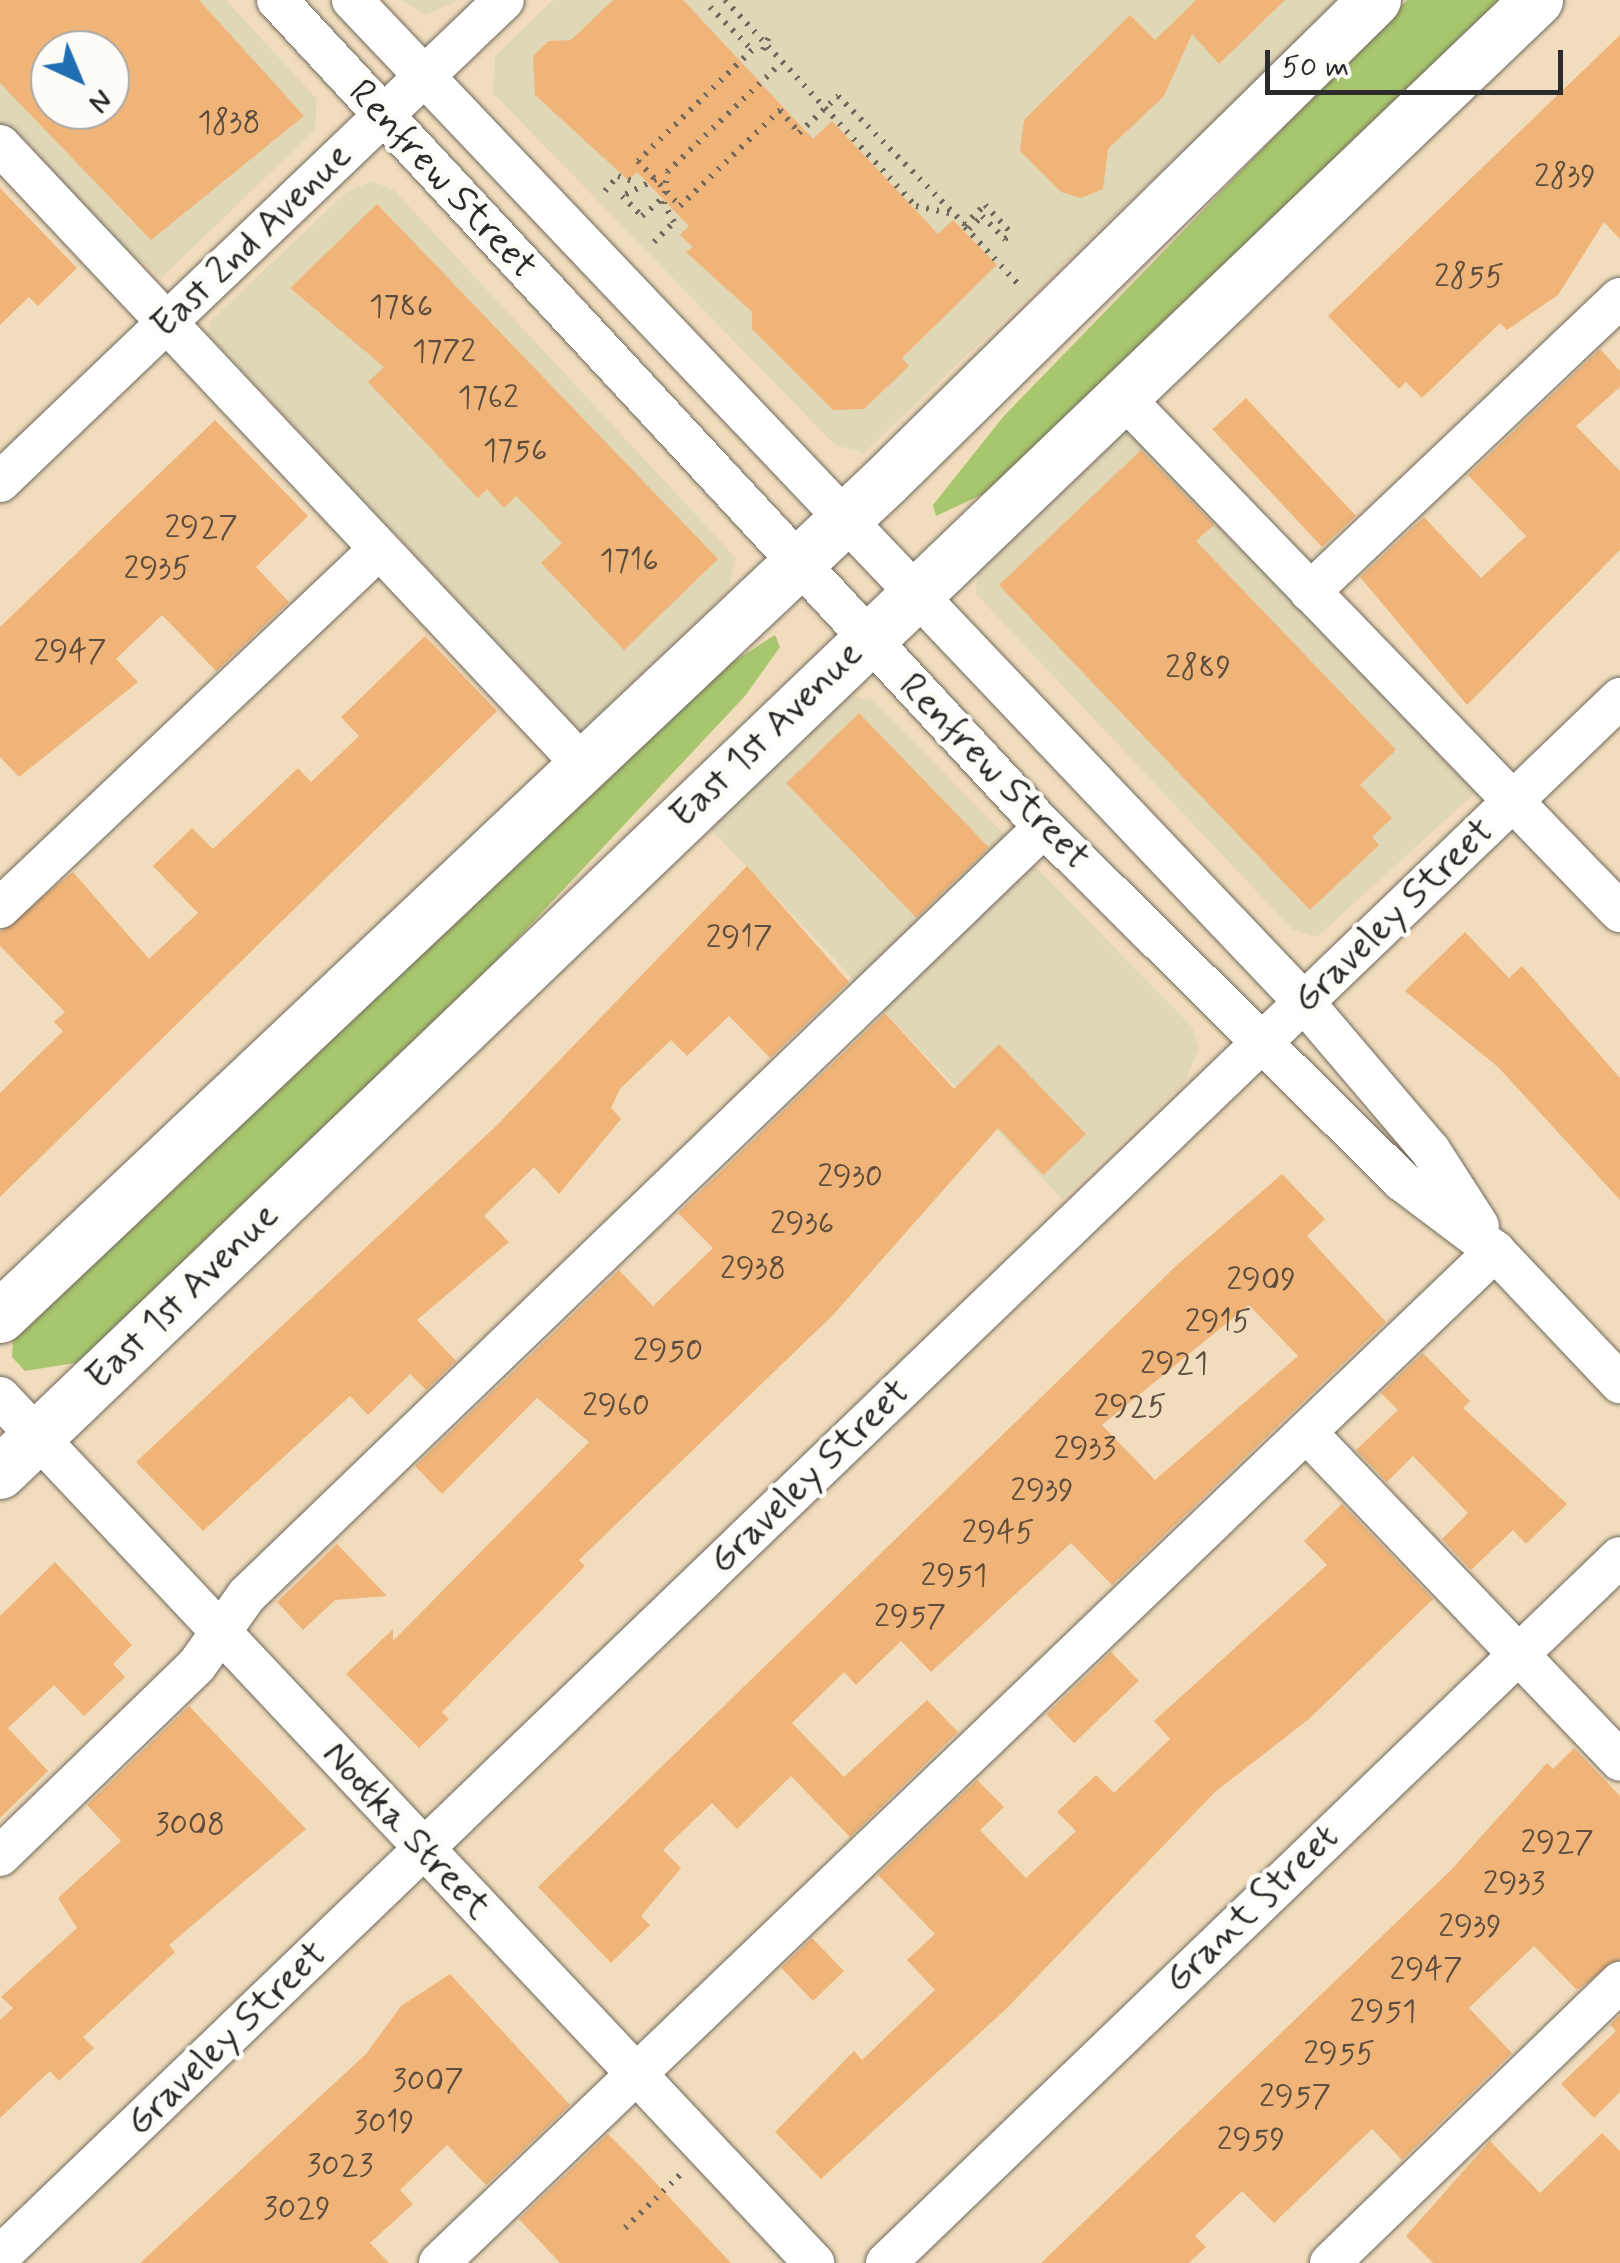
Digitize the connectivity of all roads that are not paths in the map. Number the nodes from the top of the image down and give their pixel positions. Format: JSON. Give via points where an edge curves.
{"nodes":[{"id":1,"x":278,"y":0,"type":"edge"},
{"id":2,"x":352,"y":0,"type":"edge"},
{"id":3,"x":504,"y":0,"type":"edge"},
{"id":4,"x":1375,"y":0,"type":"edge"},
{"id":5,"x":1537,"y":0,"type":"edge"},
{"id":6,"x":426,"y":74,"type":"junction"},
{"id":7,"x":382,"y":117,"type":"junction"},
{"id":8,"x":0,"y":145,"type":"edge"},
{"id":9,"x":1620,"y":298,"type":"edge"},
{"id":10,"x":166,"y":323,"type":"junction"},
{"id":11,"x":1124,"y":397,"type":"junction"},
{"id":12,"x":0,"y":482,"type":"edge"},
{"id":13,"x":844,"y":520,"type":"junction"},
{"id":14,"x":376,"y":552,"type":"junction"},
{"id":15,"x":797,"y":563,"type":"junction"},
{"id":16,"x":1310,"y":592,"type":"junction"},
{"id":17,"x":912,"y":595,"type":"junction"},
{"id":18,"x":866,"y":639,"type":"junction"},
{"id":19,"x":1620,"y":698,"type":"edge"},
{"id":20,"x":581,"y":763,"type":"junction"},
{"id":21,"x":1513,"y":802,"type":"junction"},
{"id":22,"x":1044,"y":827,"type":"junction"},
{"id":23,"x":0,"y":908,"type":"edge"},
{"id":24,"x":1620,"y":912,"type":"edge"},
{"id":25,"x":1303,"y":1001,"type":"junction"},
{"id":26,"x":1259,"y":1044,"type":"junction"},
{"id":27,"x":1495,"y":1251,"type":"junction"},
{"id":28,"x":0,"y":1317,"type":"edge"},
{"id":29,"x":1620,"y":1382,"type":"edge"},
{"id":30,"x":0,"y":1397,"type":"edge"},
{"id":31,"x":1306,"y":1432,"type":"junction"},
{"id":32,"x":38,"y":1437,"type":"junction"},
{"id":33,"x":0,"y":1473,"type":"edge"},
{"id":34,"x":1620,"y":1556,"type":"edge"},
{"id":35,"x":220,"y":1633,"type":"junction"},
{"id":36,"x":1521,"y":1650,"type":"junction"},
{"id":37,"x":1620,"y":1760,"type":"edge"},
{"id":38,"x":424,"y":1850,"type":"junction"},
{"id":39,"x":0,"y":1856,"type":"edge"},
{"id":40,"x":1620,"y":1982,"type":"edge"},
{"id":41,"x":635,"y":2074,"type":"junction"},
{"id":42,"x":0,"y":2256,"type":"edge"},
{"id":43,"x":439,"y":2263,"type":"edge"},
{"id":44,"x":814,"y":2263,"type":"edge"},
{"id":45,"x":886,"y":2263,"type":"edge"},
{"id":46,"x":1330,"y":2263,"type":"edge"}],
"edges":[{"from":1,"to":7,"type":"street","name":"Renfrew Street"},
{"from":2,"to":6,"type":"street","name":"Renfrew Street"},
{"from":3,"to":6,"type":"street","name":"East 2nd Avenue"},
{"from":4,"to":13,"type":"main road"},
{"from":5,"to":11,"type":"main road","name":"East 1st Avenue"},
{"from":6,"to":7,"type":"street","name":"East 2nd Avenue"},
{"from":6,"to":13,"type":"street","name":"Renfrew Street"},
{"from":7,"to":10,"type":"street","name":"East 2nd Avenue"},
{"from":7,"to":15,"type":"street","name":"Renfrew Street"},
{"from":8,"to":10,"type":"street"},
{"from":9,"to":16,"type":"street"},
{"from":10,"to":12,"type":"street","name":"East 2nd Avenue"},
{"from":10,"to":14,"type":"street"},
{"from":11,"to":16,"type":"street"},
{"from":11,"to":17,"type":"main road","name":"East 1st Avenue"},
{"from":13,"to":15,"type":"main road"},
{"from":13,"to":17,"type":"street","name":"Renfrew Street"},
{"from":14,"to":20,"type":"street"},
{"from":14,"to":23,"type":"street"},
{"from":15,"to":18,"type":"street","name":"Renfrew Street"},
{"from":15,"to":20,"type":"main road"},
{"from":16,"to":21,"type":"street"},
{"from":17,"to":18,"type":"main road","name":"East 1st Avenue"},
{"from":17,"to":25,"type":"street","name":"Renfrew Street"},
{"from":18,"to":22,"type":"street","name":"Renfrew Street"},
{"from":18,"to":32,"type":"main road","name":"East 1st Avenue"},
{"from":19,"to":21,"type":"street","name":"Graveley Street"},
{"from":20,"to":28,"type":"main road"},
{"from":21,"to":24,"type":"street"},
{"from":21,"to":25,"type":"street","name":"Graveley Street"},
{"from":22,"to":26,"type":"street","name":"Renfrew Street"},
{"from":22,"to":35,"type":"street","via":[[247,1595]]},
{"from":25,"to":26,"type":"street","name":"Graveley Street"},
{"from":25,"to":27,"type":"street","name":"Renfrew Street","via":[[1430,1150]]},
{"from":26,"to":27,"type":"street","name":"Renfrew Street","via":[[1402,1181]]},
{"from":26,"to":38,"type":"street","name":"Graveley Street"},
{"from":27,"to":29,"type":"street","name":"Renfrew Street"},
{"from":27,"to":31,"type":"street"},
{"from":30,"to":32,"type":"street","name":"Nootka Street"},
{"from":31,"to":36,"type":"street"},
{"from":31,"to":41,"type":"street"},
{"from":32,"to":33,"type":"main road","name":"East 1st Avenue"},
{"from":32,"to":35,"type":"street","name":"Nootka Street"},
{"from":34,"to":36,"type":"street","name":"Grant Street"},
{"from":35,"to":38,"type":"street","name":"Nootka Street"},
{"from":35,"to":39,"type":"street"},
{"from":36,"to":37,"type":"street"},
{"from":36,"to":45,"type":"street","name":"Grant Street"},
{"from":38,"to":41,"type":"street","name":"Nootka Street"},
{"from":38,"to":42,"type":"street","name":"Graveley Street"},
{"from":40,"to":46,"type":"street"},
{"from":41,"to":43,"type":"street"},
{"from":41,"to":44,"type":"street","name":"Nootka Street"}]}
